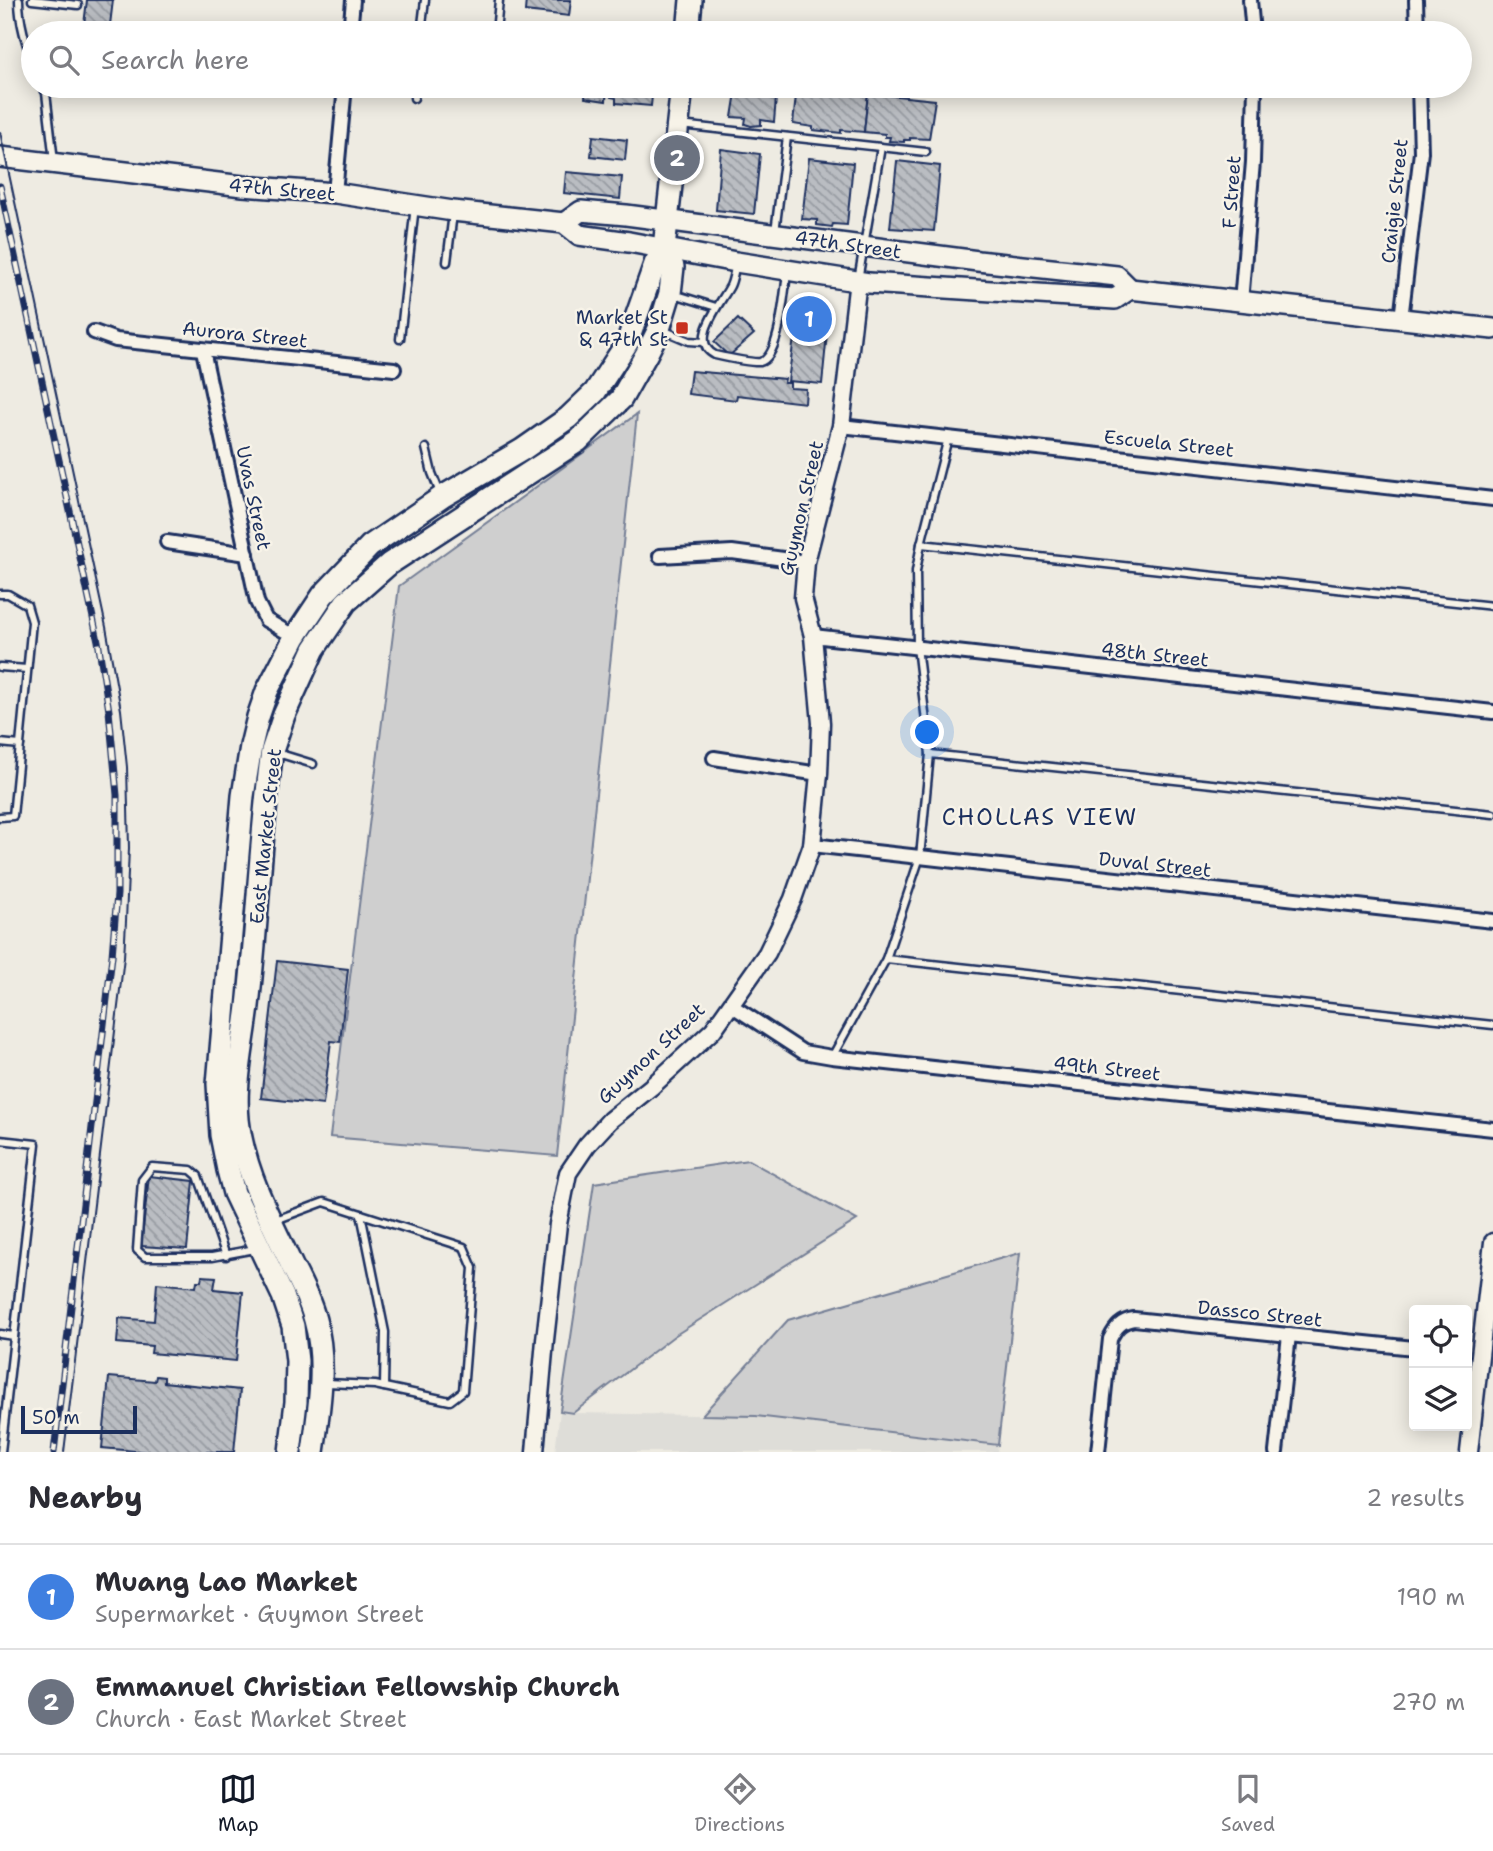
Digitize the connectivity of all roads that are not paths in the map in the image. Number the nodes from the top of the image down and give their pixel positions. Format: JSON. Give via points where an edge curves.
{"nodes":[{"id":1,"x":19,"y":0,"type":"edge"},
{"id":2,"x":32,"y":0,"type":"edge"},
{"id":3,"x":353,"y":0,"type":"edge"},
{"id":4,"x":425,"y":0,"type":"edge"},
{"id":5,"x":499,"y":0,"type":"edge"},
{"id":6,"x":691,"y":0,"type":"edge"},
{"id":7,"x":1250,"y":0,"type":"edge"},
{"id":8,"x":1416,"y":0,"type":"edge"},
{"id":9,"x":78,"y":5,"type":"dead end"},
{"id":10,"x":351,"y":21,"type":"edge"},
{"id":11,"x":422,"y":21,"type":"edge"},
{"id":12,"x":497,"y":21,"type":"edge"},
{"id":13,"x":689,"y":21,"type":"edge"},
{"id":14,"x":1251,"y":21,"type":"edge"},
{"id":15,"x":1417,"y":21,"type":"edge"},
{"id":16,"x":21,"y":22,"type":"edge"},
{"id":17,"x":47,"y":98,"type":"edge"},
{"id":18,"x":344,"y":98,"type":"edge"},
{"id":19,"x":681,"y":98,"type":"edge"},
{"id":20,"x":1255,"y":98,"type":"edge"},
{"id":21,"x":1419,"y":98,"type":"edge"},
{"id":22,"x":678,"y":125,"type":"junction"},
{"id":23,"x":787,"y":137,"type":"junction"},
{"id":24,"x":881,"y":147,"type":"junction"},
{"id":25,"x":926,"y":152,"type":"dead end"},
{"id":26,"x":0,"y":157,"type":"edge"},
{"id":27,"x":54,"y":163,"type":"junction"},
{"id":28,"x":335,"y":193,"type":"junction"},
{"id":29,"x":415,"y":205,"type":"junction"},
{"id":30,"x":453,"y":211,"type":"junction"},
{"id":31,"x":667,"y":220,"type":"junction"},
{"id":32,"x":564,"y":223,"type":"junction"},
{"id":33,"x":775,"y":234,"type":"junction"},
{"id":34,"x":864,"y":247,"type":"junction"},
{"id":35,"x":664,"y":248,"type":"junction"},
{"id":36,"x":447,"y":262,"type":"dead end"},
{"id":37,"x":736,"y":262,"type":"junction"},
{"id":38,"x":788,"y":270,"type":"junction"},
{"id":39,"x":858,"y":280,"type":"junction"},
{"id":40,"x":1130,"y":289,"type":"junction"},
{"id":41,"x":670,"y":293,"type":"junction"},
{"id":42,"x":1241,"y":302,"type":"junction"},
{"id":43,"x":716,"y":307,"type":"junction"},
{"id":44,"x":1401,"y":319,"type":"junction"},
{"id":45,"x":659,"y":328,"type":"junction"},
{"id":46,"x":1493,"y":329,"type":"edge"},
{"id":47,"x":94,"y":332,"type":"dead end"},
{"id":48,"x":400,"y":339,"type":"dead end"},
{"id":49,"x":704,"y":342,"type":"junction"},
{"id":50,"x":203,"y":350,"type":"junction"},
{"id":51,"x":394,"y":369,"type":"dead end"},
{"id":52,"x":842,"y":426,"type":"junction"},
{"id":53,"x":948,"y":438,"type":"junction"},
{"id":54,"x":426,"y":448,"type":"dead end"},
{"id":55,"x":442,"y":497,"type":"junction"},
{"id":56,"x":1493,"y":499,"type":"edge"},
{"id":57,"x":167,"y":542,"type":"dead end"},
{"id":58,"x":921,"y":544,"type":"junction"},
{"id":59,"x":247,"y":554,"type":"junction"},
{"id":60,"x":660,"y":556,"type":"dead end"},
{"id":61,"x":806,"y":562,"type":"junction"},
{"id":62,"x":0,"y":593,"type":"edge"},
{"id":63,"x":1493,"y":606,"type":"edge"},
{"id":64,"x":813,"y":636,"type":"junction"},
{"id":65,"x":295,"y":637,"type":"junction"},
{"id":66,"x":917,"y":647,"type":"junction"},
{"id":67,"x":0,"y":667,"type":"edge"},
{"id":68,"x":27,"y":670,"type":"junction"},
{"id":69,"x":1493,"y":712,"type":"edge"},
{"id":70,"x":0,"y":743,"type":"edge"},
{"id":71,"x":20,"y":745,"type":"junction"},
{"id":72,"x":272,"y":751,"type":"junction"},
{"id":73,"x":930,"y":754,"type":"junction"},
{"id":74,"x":714,"y":758,"type":"dead end"},
{"id":75,"x":313,"y":764,"type":"dead end"},
{"id":76,"x":819,"y":774,"type":"junction"},
{"id":77,"x":1493,"y":814,"type":"edge"},
{"id":78,"x":0,"y":817,"type":"edge"},
{"id":79,"x":812,"y":845,"type":"junction"},
{"id":80,"x":920,"y":858,"type":"junction"},
{"id":81,"x":1493,"y":921,"type":"edge"},
{"id":82,"x":886,"y":959,"type":"junction"},
{"id":83,"x":731,"y":1005,"type":"junction"},
{"id":84,"x":1493,"y":1025,"type":"edge"},
{"id":85,"x":832,"y":1057,"type":"junction"},
{"id":86,"x":1493,"y":1129,"type":"edge"},
{"id":87,"x":0,"y":1140,"type":"edge"},
{"id":88,"x":362,"y":1214,"type":"junction"},
{"id":89,"x":271,"y":1221,"type":"junction"},
{"id":90,"x":1493,"y":1242,"type":"edge"},
{"id":91,"x":260,"y":1247,"type":"junction"},
{"id":92,"x":226,"y":1256,"type":"junction"},
{"id":93,"x":0,"y":1334,"type":"edge"},
{"id":94,"x":1289,"y":1335,"type":"junction"},
{"id":95,"x":14,"y":1336,"type":"junction"},
{"id":96,"x":1409,"y":1347,"type":"edge"},
{"id":97,"x":1474,"y":1355,"type":"edge"},
{"id":98,"x":320,"y":1382,"type":"junction"},
{"id":99,"x":384,"y":1387,"type":"junction"},
{"id":100,"x":1,"y":1452,"type":"edge"},
{"id":101,"x":290,"y":1452,"type":"edge"},
{"id":102,"x":313,"y":1452,"type":"edge"},
{"id":103,"x":535,"y":1452,"type":"edge"},
{"id":104,"x":1098,"y":1452,"type":"edge"},
{"id":105,"x":1276,"y":1452,"type":"edge"},
{"id":106,"x":1469,"y":1452,"type":"edge"}],
"edges":[{"from":1,"to":16,"type":"lane"},
{"from":2,"to":9,"type":"lane"},
{"from":3,"to":10,"type":"street"},
{"from":4,"to":11,"type":"lane"},
{"from":5,"to":12,"type":"lane"},
{"from":6,"to":13,"type":"main road"},
{"from":7,"to":14,"type":"street"},
{"from":8,"to":15,"type":"street"},
{"from":17,"to":27,"type":"lane"},
{"from":18,"to":28,"type":"street"},
{"from":19,"to":22,"type":"main road","name":"East Market Street"},
{"from":20,"to":42,"type":"street","name":"F Street"},
{"from":21,"to":44,"type":"street","name":"Craigie Street","via":[[1421,152]]},
{"from":22,"to":23,"type":"lane"},
{"from":22,"to":31,"type":"main road","name":"East Market Street"},
{"from":23,"to":24,"type":"lane"},
{"from":23,"to":33,"type":"lane"},
{"from":24,"to":25,"type":"lane"},
{"from":24,"to":34,"type":"lane"},
{"from":26,"to":27,"type":"main road","name":"47th Street"},
{"from":27,"to":28,"type":"main road","name":"47th Street"},
{"from":28,"to":29,"type":"main road","name":"47th Street"},
{"from":29,"to":30,"type":"main road","name":"47th Street"},
{"from":29,"to":48,"type":"lane"},
{"from":30,"to":32,"type":"main road","name":"47th Street"},
{"from":30,"to":36,"type":"lane"},
{"from":31,"to":32,"type":"main road","name":"47th Street","via":[[581,211]]},
{"from":31,"to":33,"type":"main road","name":"47th Street"},
{"from":31,"to":35,"type":"main road","name":"East Market Street"},
{"from":32,"to":35,"type":"main road","name":"47th Street","via":[[579,235]]},
{"from":33,"to":34,"type":"main road","name":"47th Street"},
{"from":34,"to":39,"type":"lane"},
{"from":34,"to":40,"type":"main road","name":"47th Street","via":[[1117,276]]},
{"from":35,"to":37,"type":"main road","name":"47th Street"},
{"from":35,"to":41,"type":"main road","name":"East Market Street","via":[[673,267]]},
{"from":35,"to":55,"type":"main road","name":"East Market Street","via":[[627,343],[595,392],[568,418],[522,450]]},
{"from":37,"to":38,"type":"main road","name":"47th Street"},
{"from":37,"to":43,"type":"lane","via":[[731,284]]},
{"from":38,"to":39,"type":"main road","name":"47th Street"},
{"from":38,"to":49,"type":"lane","via":[[777,340],[769,357],[760,362],[715,355]]},
{"from":39,"to":40,"type":"main road","name":"47th Street","via":[[1115,299]]},
{"from":39,"to":52,"type":"street","name":"Guymon Street"},
{"from":40,"to":42,"type":"main road","name":"47th Street"},
{"from":41,"to":43,"type":"lane"},
{"from":41,"to":45,"type":"main road","name":"East Market Street"},
{"from":42,"to":44,"type":"main road","name":"47th Street"},
{"from":43,"to":49,"type":"lane"},
{"from":44,"to":46,"type":"main road","name":"47th Street"},
{"from":45,"to":49,"type":"lane","via":[[689,341]]},
{"from":45,"to":72,"type":"main road","name":"East Market Street","via":[[621,399],[578,441],[389,564],[346,602],[314,649]]},
{"from":47,"to":50,"type":"street","name":"Aurora Street","via":[[116,340]]},
{"from":50,"to":51,"type":"street","name":"Aurora Street"},
{"from":50,"to":59,"type":"street","name":"Uvas Street"},
{"from":52,"to":53,"type":"street","name":"Escuela Street"},
{"from":52,"to":61,"type":"street","name":"Guymon Street"},
{"from":53,"to":56,"type":"street","name":"Escuela Street"},
{"from":53,"to":58,"type":"lane"},
{"from":54,"to":55,"type":"lane"},
{"from":55,"to":65,"type":"main road","name":"East Market Street","via":[[370,546],[323,595]]},
{"from":57,"to":59,"type":"street"},
{"from":58,"to":63,"type":"lane"},
{"from":58,"to":66,"type":"lane","via":[[916,570]]},
{"from":59,"to":65,"type":"street","name":"Uvas Street","via":[[257,602],[266,620]]},
{"from":60,"to":61,"type":"street","via":[[732,552]]},
{"from":61,"to":64,"type":"street","name":"Guymon Street","via":[[803,598]]},
{"from":62,"to":68,"type":"lane","via":[[27,605],[32,622]]},
{"from":64,"to":66,"type":"street","name":"48th Street"},
{"from":64,"to":76,"type":"street","name":"Guymon Street","via":[[821,723]]},
{"from":65,"to":72,"type":"main road","via":[[300,646],[271,715]]},
{"from":65,"to":91,"type":"main road","name":"East Market Street","via":[[267,691],[251,746],[218,1084],[228,1170]]},
{"from":66,"to":69,"type":"street","name":"48th Street"},
{"from":66,"to":73,"type":"lane"},
{"from":67,"to":68,"type":"lane"},
{"from":68,"to":71,"type":"lane"},
{"from":70,"to":71,"type":"lane"},
{"from":71,"to":78,"type":"lane","via":[[13,816]]},
{"from":72,"to":75,"type":"lane"},
{"from":72,"to":89,"type":"main road","name":"East Market Street","via":[[237,1109],[250,1173]]},
{"from":73,"to":77,"type":"lane"},
{"from":73,"to":80,"type":"lane"},
{"from":74,"to":76,"type":"street"},
{"from":76,"to":79,"type":"street","name":"Guymon Street"},
{"from":79,"to":80,"type":"street","name":"Duval Street"},
{"from":79,"to":83,"type":"street","name":"Guymon Street","via":[[767,953]]},
{"from":80,"to":81,"type":"street","name":"Duval Street"},
{"from":80,"to":82,"type":"lane"},
{"from":82,"to":84,"type":"lane"},
{"from":82,"to":85,"type":"lane"},
{"from":83,"to":85,"type":"street","name":"49th Street","via":[[803,1052]]},
{"from":83,"to":103,"type":"street","name":"Guymon Street","via":[[713,1030],[610,1120],[569,1173],[558,1223]]},
{"from":85,"to":86,"type":"street","name":"49th Street"},
{"from":87,"to":95,"type":"lane","via":[[36,1144]]},
{"from":88,"to":89,"type":"lane","via":[[324,1202]]},
{"from":88,"to":99,"type":"lane","via":[[385,1332]]},
{"from":88,"to":99,"type":"lane","via":[[464,1247],[473,1268],[463,1391],[450,1401]]},
{"from":89,"to":98,"type":"main road","name":"East Market Street","via":[[316,1320]]},
{"from":90,"to":97,"type":"street"},
{"from":91,"to":92,"type":"lane"},
{"from":91,"to":101,"type":"main road","name":"East Market Street","via":[[293,1326],[297,1361]]},
{"from":92,"to":92,"type":"lane","via":[[145,1257],[137,1250],[142,1180],[152,1167],[191,1170],[198,1176]]},
{"from":93,"to":95,"type":"lane"},
{"from":94,"to":96,"type":"street","name":"Dassco Street"},
{"from":94,"to":104,"type":"street","name":"Dassco Street","via":[[1124,1321],[1110,1339]]},
{"from":94,"to":105,"type":"street"},
{"from":95,"to":100,"type":"lane"},
{"from":97,"to":106,"type":"street"},
{"from":98,"to":99,"type":"lane"},
{"from":98,"to":102,"type":"main road","name":"East Market Street"}]}
